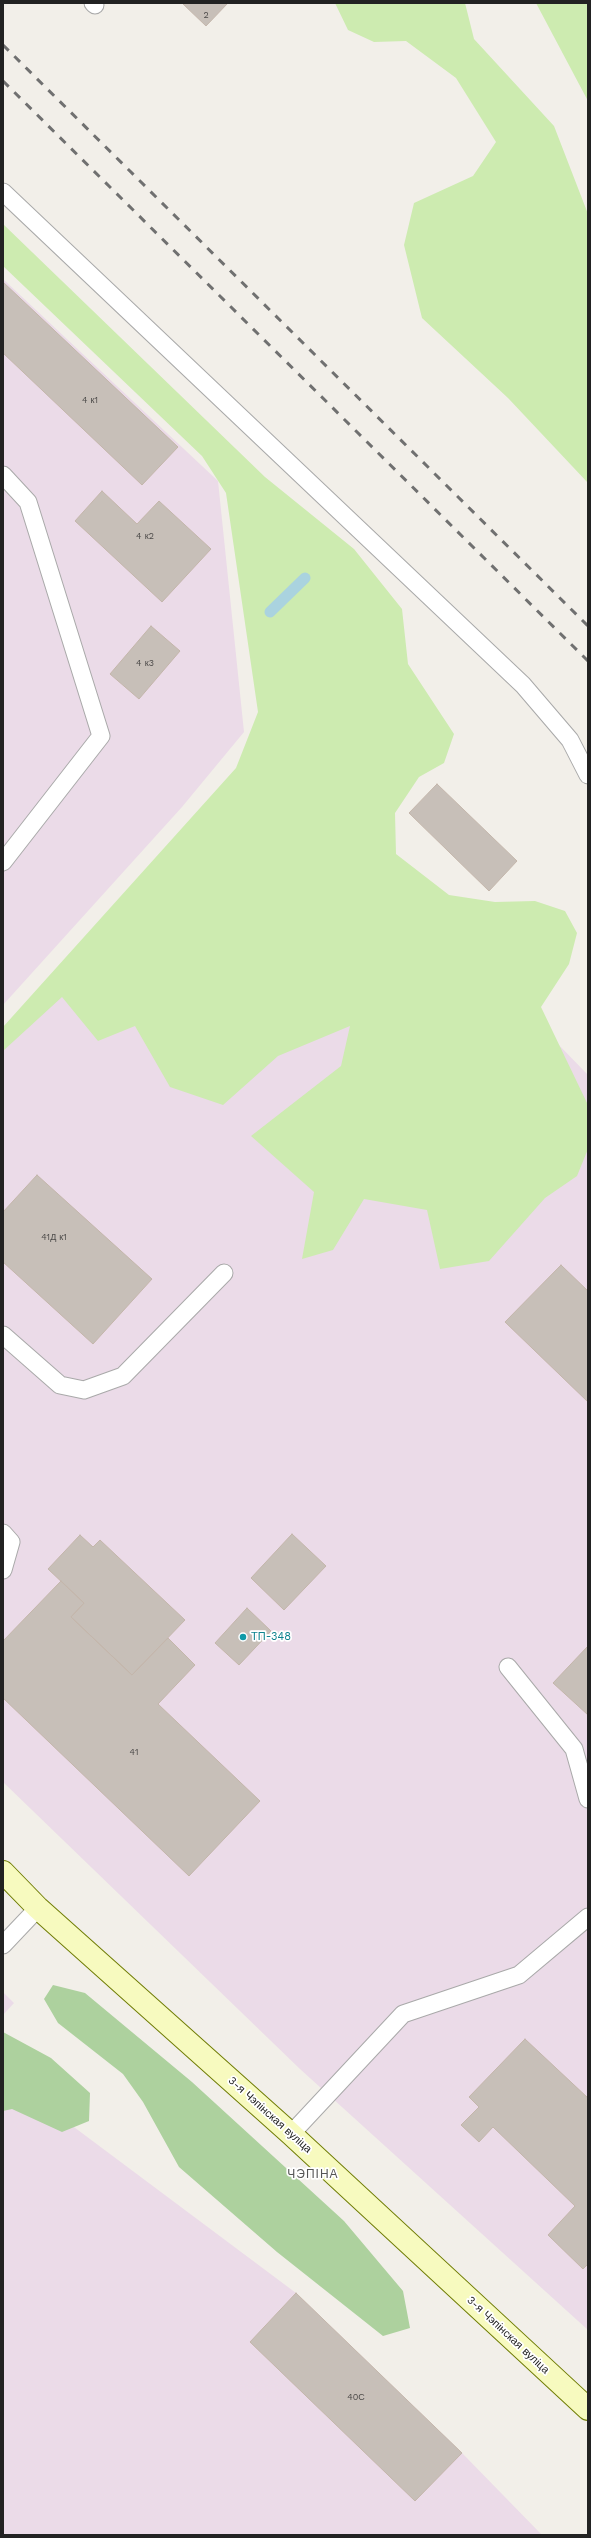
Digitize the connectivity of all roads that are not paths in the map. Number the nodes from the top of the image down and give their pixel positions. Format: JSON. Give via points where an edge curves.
{"nodes":[{"id":1,"x":3,"y":192,"type":"edge"},
{"id":2,"x":3,"y":475,"type":"edge"},
{"id":3,"x":588,"y":775,"type":"edge"},
{"id":4,"x":3,"y":862,"type":"edge"},
{"id":5,"x":224,"y":1273,"type":"dead end"},
{"id":6,"x":3,"y":1335,"type":"edge"},
{"id":7,"x":3,"y":1533,"type":"edge"},
{"id":8,"x":3,"y":1570,"type":"edge"},
{"id":9,"x":508,"y":1667,"type":"dead end"},
{"id":10,"x":588,"y":1799,"type":"edge"},
{"id":11,"x":3,"y":1872,"type":"edge"},
{"id":12,"x":38,"y":1908,"type":"junction"},
{"id":13,"x":588,"y":1917,"type":"edge"},
{"id":14,"x":3,"y":1945,"type":"edge"},
{"id":15,"x":291,"y":2134,"type":"junction"},
{"id":16,"x":588,"y":2409,"type":"edge"}],
"edges":[{"from":1,"to":3,"type":"lane","via":[[523,685],[570,740]]},
{"from":2,"to":4,"type":"lane","via":[[28,502],[101,736]]},
{"from":5,"to":6,"type":"lane","via":[[123,1376],[84,1390],[60,1385]]},
{"from":7,"to":8,"type":"lane","via":[[11,1542]]},
{"from":9,"to":10,"type":"lane","via":[[574,1749]]},
{"from":11,"to":12,"type":"main road","name":"3-я Чэпінская вуліца"},
{"from":12,"to":14,"type":"lane"},
{"from":12,"to":15,"type":"main road","name":"3-я Чэпінская вуліца"},
{"from":13,"to":15,"type":"lane","via":[[519,1975],[403,2014]]},
{"from":15,"to":16,"type":"main road","name":"3-я Чэпінская вуліца"}]}
